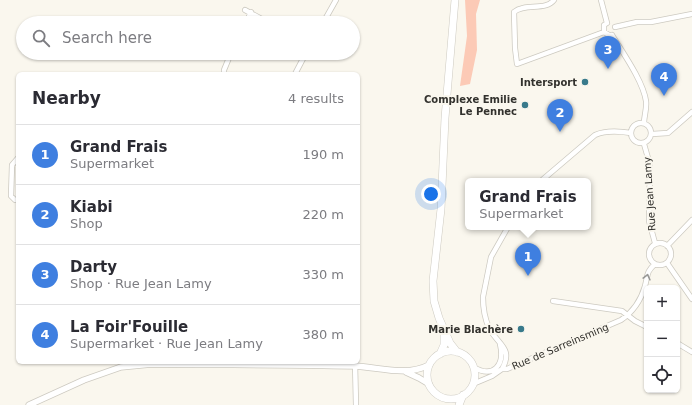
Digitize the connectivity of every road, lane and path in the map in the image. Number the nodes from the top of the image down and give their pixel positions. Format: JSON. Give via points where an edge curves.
{"nodes":[{"id":1,"x":336,"y":0,"type":"edge"},
{"id":2,"x":455,"y":0,"type":"edge"},
{"id":3,"x":554,"y":0,"type":"edge"},
{"id":4,"x":601,"y":0,"type":"edge"},
{"id":5,"x":245,"y":10,"type":"dead end"},
{"id":6,"x":251,"y":12,"type":"junction"},
{"id":7,"x":692,"y":14,"type":"edge"},
{"id":8,"x":249,"y":16,"type":"edge"},
{"id":9,"x":258,"y":16,"type":"edge"},
{"id":10,"x":327,"y":16,"type":"edge"},
{"id":11,"x":607,"y":23,"type":"junction"},
{"id":12,"x":615,"y":27,"type":"junction"},
{"id":13,"x":604,"y":32,"type":"junction"},
{"id":14,"x":612,"y":35,"type":"junction"},
{"id":15,"x":228,"y":60,"type":"edge"},
{"id":16,"x":302,"y":60,"type":"edge"},
{"id":17,"x":225,"y":72,"type":"edge"},
{"id":18,"x":296,"y":72,"type":"edge"},
{"id":19,"x":692,"y":112,"type":"edge"},
{"id":20,"x":644,"y":123,"type":"junction"},
{"id":21,"x":631,"y":133,"type":"junction"},
{"id":22,"x":652,"y":134,"type":"junction"},
{"id":23,"x":644,"y":144,"type":"junction"},
{"id":24,"x":16,"y":160,"type":"edge"},
{"id":25,"x":545,"y":178,"type":"edge"},
{"id":26,"x":16,"y":200,"type":"edge"},
{"id":27,"x":692,"y":220,"type":"edge"},
{"id":28,"x":506,"y":230,"type":"edge"},
{"id":29,"x":655,"y":243,"type":"junction"},
{"id":30,"x":667,"y":246,"type":"junction"},
{"id":31,"x":667,"y":263,"type":"junction"},
{"id":32,"x":655,"y":264,"type":"junction"},
{"id":33,"x":692,"y":299,"type":"edge"},
{"id":34,"x":553,"y":301,"type":"dead end"},
{"id":35,"x":628,"y":316,"type":"junction"},
{"id":36,"x":644,"y":326,"type":"edge"},
{"id":37,"x":444,"y":329,"type":"junction"},
{"id":38,"x":500,"y":344,"type":"junction"},
{"id":39,"x":680,"y":345,"type":"edge"},
{"id":40,"x":457,"y":352,"type":"junction"},
{"id":41,"x":692,"y":352,"type":"edge"},
{"id":42,"x":440,"y":354,"type":"junction"},
{"id":43,"x":256,"y":364,"type":"edge"},
{"id":44,"x":355,"y":364,"type":"edge"},
{"id":45,"x":429,"y":365,"type":"junction"},
{"id":46,"x":473,"y":367,"type":"junction"},
{"id":47,"x":502,"y":368,"type":"junction"},
{"id":48,"x":402,"y":371,"type":"junction"},
{"id":49,"x":429,"y":384,"type":"junction"},
{"id":50,"x":473,"y":384,"type":"junction"},
{"id":51,"x":463,"y":395,"type":"junction"},
{"id":52,"x":446,"y":398,"type":"junction"},
{"id":53,"x":29,"y":405,"type":"edge"},
{"id":54,"x":356,"y":405,"type":"edge"},
{"id":55,"x":452,"y":405,"type":"edge"},
{"id":56,"x":459,"y":405,"type":"edge"}],
"edges":[{"from":1,"to":10,"type":"street"},
{"from":2,"to":37,"type":"main road","via":[[445,118],[441,209],[433,281],[434,301]]},
{"from":3,"to":13,"type":"street","via":[[550,5],[520,8],[514,12],[517,64]]},
{"from":4,"to":11,"type":"street"},
{"from":5,"to":6,"type":"street"},
{"from":6,"to":8,"type":"street"},
{"from":6,"to":9,"type":"street"},
{"from":7,"to":12,"type":"street"},
{"from":11,"to":12,"type":"street"},
{"from":11,"to":13,"type":"street","via":[[604,25]]},
{"from":12,"to":14,"type":"street"},
{"from":13,"to":14,"type":"street"},
{"from":14,"to":20,"type":"street","via":[[637,78],[645,100]]},
{"from":15,"to":17,"type":"street"},
{"from":16,"to":18,"type":"street"},
{"from":19,"to":22,"type":"street","via":[[668,132]]},
{"from":20,"to":21,"type":"street","via":[[635,125]]},
{"from":20,"to":22,"type":"street"},
{"from":21,"to":23,"type":"street","name":"Rue Jean Lamy","via":[[634,141]]},
{"from":21,"to":25,"type":"street","via":[[606,132],[595,135]]},
{"from":22,"to":23,"type":"street","name":"Rue Jean Lamy"},
{"from":23,"to":29,"type":"street","name":"Rue Jean Lamy","via":[[650,165],[649,222]]},
{"from":24,"to":26,"type":"street","via":[[12,165],[11,196]]},
{"from":27,"to":30,"type":"street"},
{"from":28,"to":38,"type":"street","via":[[491,257],[483,297],[488,323]]},
{"from":29,"to":30,"type":"street"},
{"from":29,"to":32,"type":"street","via":[[648,252]]},
{"from":30,"to":31,"type":"street","via":[[671,255]]},
{"from":31,"to":32,"type":"street"},
{"from":31,"to":33,"type":"street"},
{"from":35,"to":32,"type":"street","one_way":true,"via":[[642,294],[649,269]]},
{"from":34,"to":35,"type":"street","via":[[622,311]]},
{"from":35,"to":36,"type":"street"},
{"from":35,"to":47,"type":"street","name":"Rue de Sarreinsming","via":[[507,369]]},
{"from":37,"to":40,"type":"main road"},
{"from":37,"to":42,"type":"main road","via":[[444,345]]},
{"from":38,"to":46,"type":"street","via":[[501,360],[496,368],[484,371]]},
{"from":38,"to":47,"type":"street","via":[[505,348],[507,356]]},
{"from":39,"to":41,"type":"street"},
{"from":40,"to":42,"type":"main road","via":[[448,351]]},
{"from":40,"to":46,"type":"main road","via":[[467,357]]},
{"from":42,"to":45,"type":"main road"},
{"from":43,"to":44,"type":"street"},
{"from":43,"to":53,"type":"street","via":[[152,364],[121,367],[84,380]]},
{"from":44,"to":48,"type":"street"},
{"from":44,"to":54,"type":"street"},
{"from":45,"to":48,"type":"street","via":[[416,370]]},
{"from":45,"to":49,"type":"main road"},
{"from":46,"to":50,"type":"main road"},
{"from":47,"to":50,"type":"street","name":"Rue de Sarreinsming","via":[[492,376]]},
{"from":48,"to":49,"type":"street"},
{"from":49,"to":52,"type":"main road","via":[[434,392]]},
{"from":50,"to":51,"type":"main road"},
{"from":51,"to":52,"type":"main road"},
{"from":51,"to":56,"type":"main road"},
{"from":52,"to":55,"type":"main road"}]}
